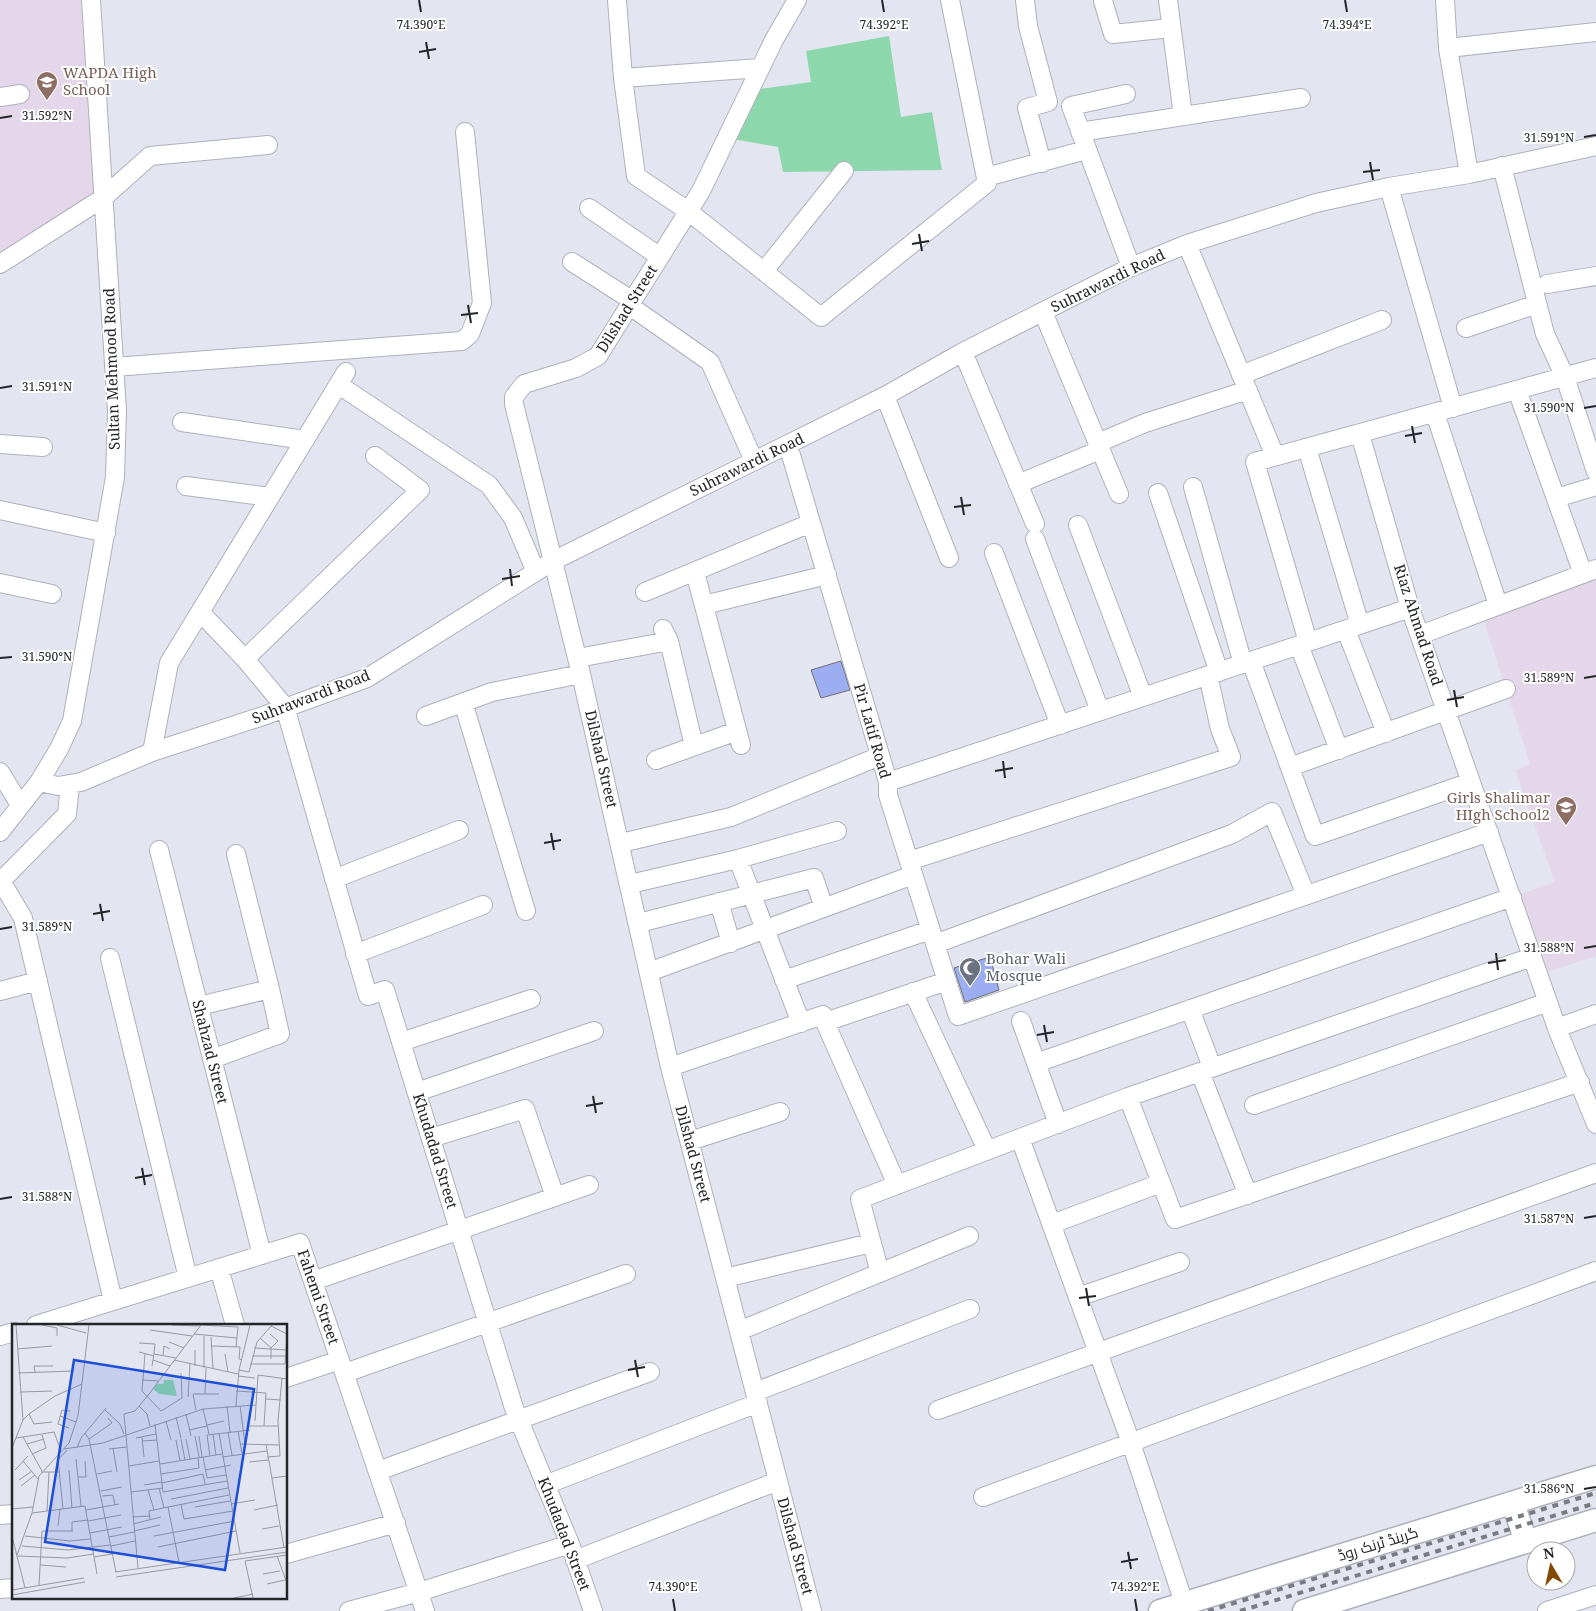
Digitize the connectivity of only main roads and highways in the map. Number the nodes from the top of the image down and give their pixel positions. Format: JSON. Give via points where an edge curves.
{"nodes":[{"id":1,"x":1596,"y":1477,"type":"edge"},
{"id":2,"x":1513,"y":1503,"type":"junction"},
{"id":3,"x":1596,"y":1520,"type":"edge"},
{"id":4,"x":1529,"y":1541,"type":"edge"},
{"id":5,"x":1526,"y":1542,"type":"joint"},
{"id":6,"x":1160,"y":1611,"type":"edge"},
{"id":7,"x":1304,"y":1611,"type":"edge"}],
"edges":[{"from":1,"to":2,"type":"main road","name":"گرینڈ ٹرنک روڈ"},
{"from":2,"to":5,"type":"main road"},
{"from":2,"to":6,"type":"main road","name":"گرینڈ ٹرنک روڈ"},
{"from":3,"to":4,"type":"main road"},
{"from":5,"to":7,"type":"main road"}]}
